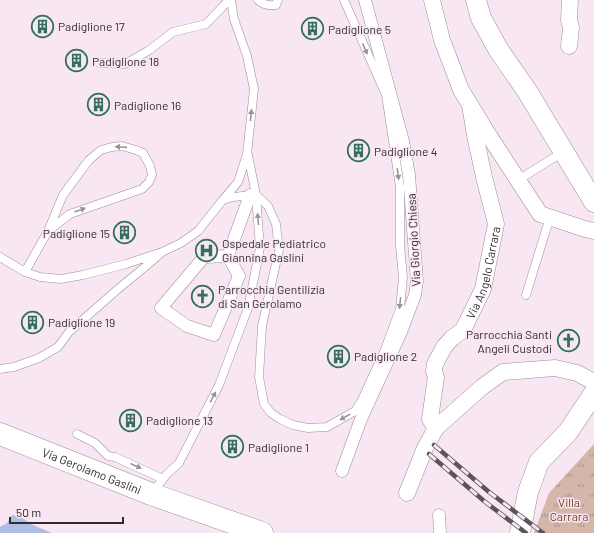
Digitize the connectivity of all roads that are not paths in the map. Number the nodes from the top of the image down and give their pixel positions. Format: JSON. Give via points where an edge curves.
{"nodes":[{"id":1,"x":230,"y":0,"type":"edge"},
{"id":2,"x":258,"y":0,"type":"edge"},
{"id":3,"x":278,"y":0,"type":"edge"},
{"id":4,"x":344,"y":0,"type":"edge"},
{"id":5,"x":365,"y":0,"type":"edge"},
{"id":6,"x":432,"y":0,"type":"edge"},
{"id":7,"x":570,"y":0,"type":"edge"},
{"id":8,"x":480,"y":2,"type":"edge"},
{"id":9,"x":569,"y":46,"type":"dead end"},
{"id":10,"x":100,"y":63,"type":"dead end"},
{"id":11,"x":470,"y":105,"type":"junction"},
{"id":12,"x":564,"y":151,"type":"junction"},
{"id":13,"x":248,"y":154,"type":"junction"},
{"id":14,"x":518,"y":180,"type":"junction"},
{"id":15,"x":253,"y":195,"type":"junction"},
{"id":16,"x":222,"y":201,"type":"junction"},
{"id":17,"x":594,"y":202,"type":"edge"},
{"id":18,"x":550,"y":217,"type":"junction"},
{"id":19,"x":48,"y":231,"type":"junction"},
{"id":20,"x":594,"y":231,"type":"edge"},
{"id":21,"x":162,"y":252,"type":"junction"},
{"id":22,"x":228,"y":256,"type":"junction"},
{"id":23,"x":0,"y":257,"type":"edge"},
{"id":24,"x":25,"y":272,"type":"junction"},
{"id":25,"x":526,"y":295,"type":"dead end"},
{"id":26,"x":0,"y":369,"type":"edge"},
{"id":27,"x":594,"y":382,"type":"edge"},
{"id":28,"x":594,"y":393,"type":"edge"},
{"id":29,"x":436,"y":428,"type":"junction"},
{"id":30,"x":0,"y":434,"type":"edge"},
{"id":31,"x":77,"y":434,"type":"dead end"},
{"id":32,"x":104,"y":465,"type":"junction"},
{"id":33,"x":342,"y":471,"type":"dead end"},
{"id":34,"x":157,"y":486,"type":"junction"},
{"id":35,"x":407,"y":493,"type":"dead end"},
{"id":36,"x":439,"y":515,"type":"dead end"},
{"id":37,"x":262,"y":533,"type":"edge"},
{"id":38,"x":440,"y":533,"type":"edge"},
{"id":39,"x":520,"y":533,"type":"edge"}],
"edges":[{"from":1,"to":10,"type":"lane","via":[[206,24],[173,32],[126,64]]},
{"from":13,"to":1,"type":"lane","one_way":true,"via":[[254,90]]},
{"from":2,"to":3,"type":"lane","via":[[269,6],[276,5]]},
{"from":4,"to":15,"type":"lane","one_way":true,"via":[[386,95],[400,187],[403,277],[400,309],[361,402],[355,411],[327,427],[308,428],[293,425],[275,416],[264,404],[259,377],[262,326],[279,250],[276,224],[268,206]]},
{"from":5,"to":33,"type":"street","name":"Via Giorgio Chiesa","via":[[403,141],[409,175],[417,281],[415,295],[401,332],[361,420]]},
{"from":6,"to":11,"type":"street","name":"Via Angelo Carrara","via":[[442,40],[461,90]]},
{"from":7,"to":9,"type":"street"},
{"from":8,"to":12,"type":"street","via":[[481,18],[498,50]]},
{"from":11,"to":14,"type":"street","name":"Via Angelo Carrara"},
{"from":11,"to":29,"type":"street","name":"Via Angelo Carrara","via":[[496,224],[483,289],[463,330],[444,347],[435,364],[436,377],[430,419]]},
{"from":12,"to":14,"type":"lane"},
{"from":12,"to":17,"type":"street"},
{"from":13,"to":15,"type":"lane"},
{"from":13,"to":16,"type":"lane","via":[[238,182]]},
{"from":14,"to":18,"type":"street","name":"Via Angelo Carrara","via":[[540,214]]},
{"from":15,"to":16,"type":"lane"},
{"from":15,"to":22,"type":"street"},
{"from":34,"to":15,"type":"lane","one_way":true,"via":[[179,463],[220,385],[248,308],[260,248]]},
{"from":16,"to":21,"type":"lane","via":[[198,231]]},
{"from":18,"to":20,"type":"street","name":"Via Angelo Carrara"},
{"from":18,"to":25,"type":"lane"},
{"from":19,"to":19,"type":"lane","one_way":true,"via":[[70,214],[142,189],[152,175],[143,153],[122,146],[112,146],[101,150],[88,160],[63,195]]},
{"from":19,"to":24,"type":"lane"},
{"from":21,"to":24,"type":"lane","via":[[126,264],[60,279]]},
{"from":21,"to":26,"type":"lane","via":[[69,332],[58,347],[39,358]]},
{"from":22,"to":22,"type":"street","via":[[239,276],[214,335],[187,326],[161,308],[204,257]]},
{"from":23,"to":24,"type":"lane"},
{"from":27,"to":29,"type":"street","via":[[577,373],[555,368],[502,372]]},
{"from":28,"to":39,"type":"street","via":[[568,432],[539,462],[528,492]]},
{"from":29,"to":35,"type":"street"},
{"from":30,"to":32,"type":"main road","name":"Via Gerolamo Gaslini","via":[[32,447]]},
{"from":31,"to":32,"type":"lane","name":"Via Gerolamo Gaslini","via":[[95,443]]},
{"from":32,"to":34,"type":"main road","name":"Via Gerolamo Gaslini"},
{"from":34,"to":37,"type":"main road","name":"Via Gerolamo Gaslini"},
{"from":36,"to":38,"type":"street"}]}
